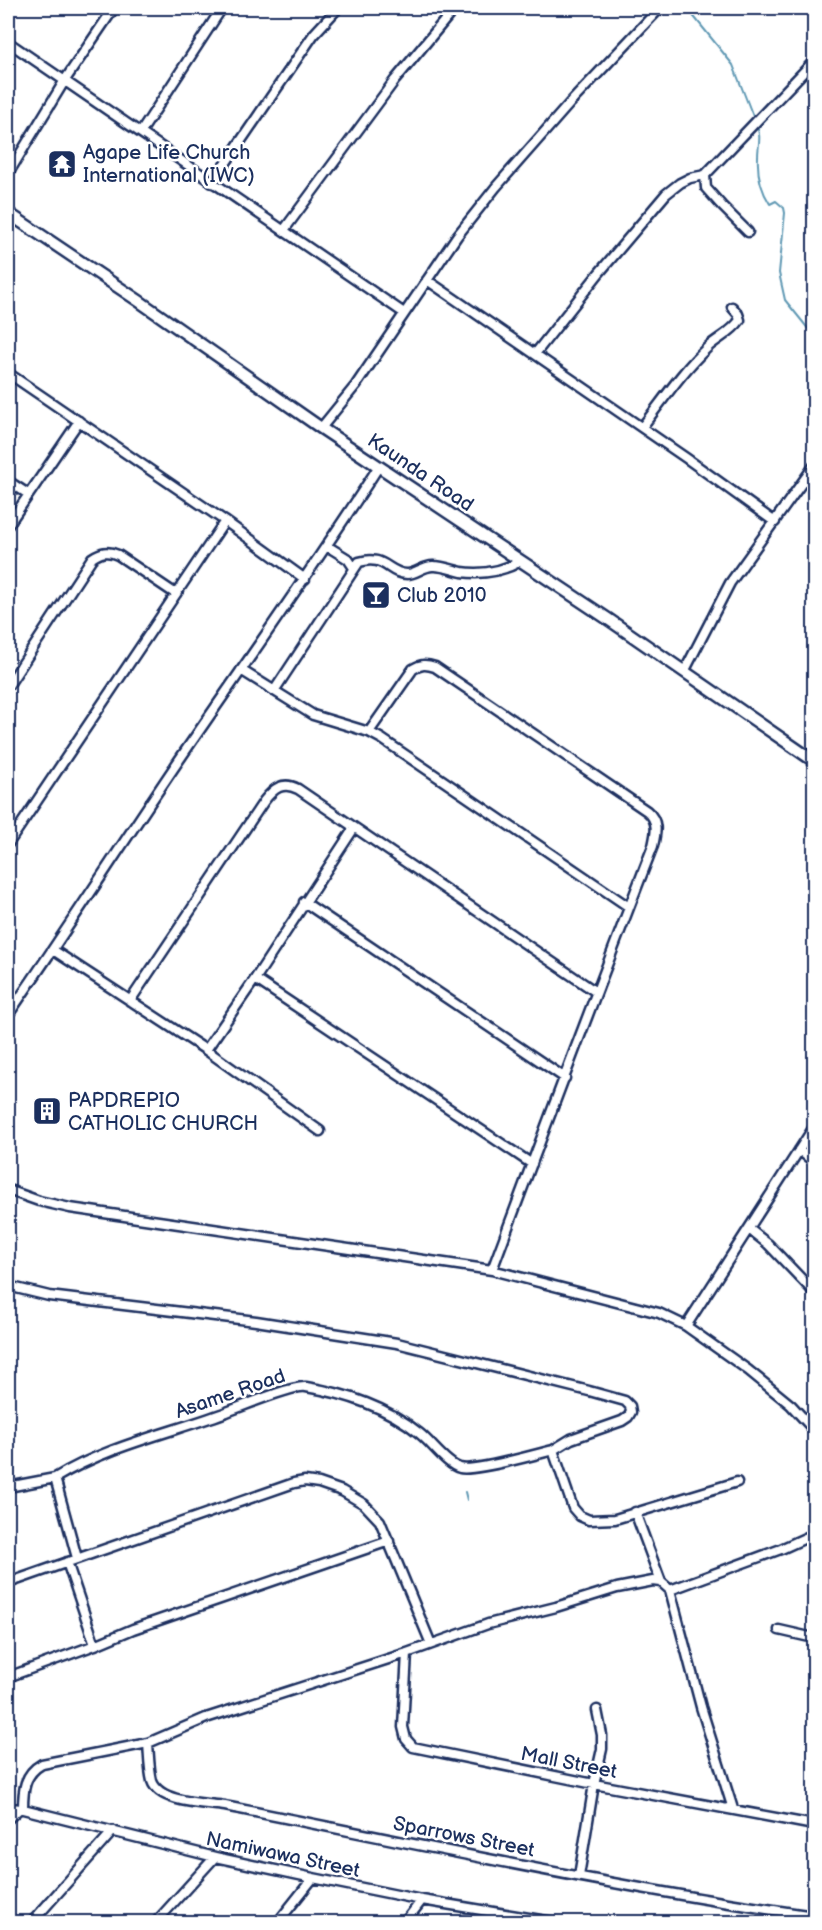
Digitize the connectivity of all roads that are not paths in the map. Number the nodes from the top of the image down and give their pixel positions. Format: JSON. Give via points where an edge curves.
{"nodes":[{"id":1,"x":114,"y":8,"type":"edge"},
{"id":2,"x":222,"y":8,"type":"edge"},
{"id":3,"x":338,"y":8,"type":"edge"},
{"id":4,"x":455,"y":8,"type":"edge"},
{"id":5,"x":660,"y":8,"type":"edge"},
{"id":6,"x":809,"y":8,"type":"edge"},
{"id":7,"x":814,"y":14,"type":"edge"},
{"id":8,"x":8,"y":42,"type":"edge"},
{"id":9,"x":814,"y":61,"type":"edge"},
{"id":10,"x":64,"y":80,"type":"junction"},
{"id":11,"x":141,"y":132,"type":"junction"},
{"id":12,"x":8,"y":174,"type":"edge"},
{"id":13,"x":705,"y":175,"type":"junction"},
{"id":14,"x":212,"y":183,"type":"junction"},
{"id":15,"x":8,"y":213,"type":"edge"},
{"id":16,"x":284,"y":230,"type":"junction"},
{"id":17,"x":748,"y":232,"type":"dead end"},
{"id":18,"x":427,"y":280,"type":"junction"},
{"id":19,"x":732,"y":307,"type":"dead end"},
{"id":20,"x":404,"y":313,"type":"junction"},
{"id":21,"x":535,"y":354,"type":"junction"},
{"id":22,"x":8,"y":373,"type":"edge"},
{"id":23,"x":79,"y":421,"type":"junction"},
{"id":24,"x":642,"y":427,"type":"junction"},
{"id":25,"x":321,"y":428,"type":"junction"},
{"id":26,"x":379,"y":466,"type":"junction"},
{"id":27,"x":814,"y":466,"type":"edge"},
{"id":28,"x":8,"y":480,"type":"edge"},
{"id":29,"x":28,"y":494,"type":"junction"},
{"id":30,"x":225,"y":521,"type":"junction"},
{"id":31,"x":775,"y":522,"type":"junction"},
{"id":32,"x":8,"y":525,"type":"edge"},
{"id":33,"x":327,"y":546,"type":"junction"},
{"id":34,"x":521,"y":561,"type":"junction"},
{"id":35,"x":354,"y":568,"type":"junction"},
{"id":36,"x":305,"y":579,"type":"junction"},
{"id":37,"x":176,"y":594,"type":"junction"},
{"id":38,"x":241,"y":670,"type":"junction"},
{"id":39,"x":684,"y":672,"type":"junction"},
{"id":40,"x":8,"y":686,"type":"edge"},
{"id":41,"x":274,"y":691,"type":"junction"},
{"id":42,"x":369,"y":732,"type":"junction"},
{"id":43,"x":814,"y":761,"type":"edge"},
{"id":44,"x":354,"y":828,"type":"junction"},
{"id":45,"x":8,"y":840,"type":"edge"},
{"id":46,"x":304,"y":902,"type":"junction"},
{"id":47,"x":629,"y":907,"type":"junction"},
{"id":48,"x":53,"y":950,"type":"junction"},
{"id":49,"x":255,"y":979,"type":"junction"},
{"id":50,"x":596,"y":992,"type":"junction"},
{"id":51,"x":130,"y":1001,"type":"junction"},
{"id":52,"x":8,"y":1015,"type":"edge"},
{"id":53,"x":206,"y":1050,"type":"junction"},
{"id":54,"x":565,"y":1078,"type":"junction"},
{"id":55,"x":814,"y":1127,"type":"edge"},
{"id":56,"x":320,"y":1131,"type":"dead end"},
{"id":57,"x":799,"y":1150,"type":"junction"},
{"id":58,"x":814,"y":1162,"type":"edge"},
{"id":59,"x":532,"y":1164,"type":"junction"},
{"id":60,"x":8,"y":1190,"type":"edge"},
{"id":61,"x":749,"y":1229,"type":"junction"},
{"id":62,"x":492,"y":1270,"type":"junction"},
{"id":63,"x":8,"y":1286,"type":"edge"},
{"id":64,"x":814,"y":1292,"type":"edge"},
{"id":65,"x":686,"y":1326,"type":"junction"},
{"id":66,"x":814,"y":1414,"type":"edge"},
{"id":67,"x":804,"y":1418,"type":"junction"},
{"id":68,"x":814,"y":1430,"type":"edge"},
{"id":69,"x":553,"y":1450,"type":"junction"},
{"id":70,"x":55,"y":1478,"type":"junction"},
{"id":71,"x":737,"y":1482,"type":"dead end"},
{"id":72,"x":8,"y":1487,"type":"edge"},
{"id":73,"x":635,"y":1512,"type":"junction"},
{"id":74,"x":814,"y":1534,"type":"edge"},
{"id":75,"x":389,"y":1541,"type":"junction"},
{"id":76,"x":77,"y":1558,"type":"junction"},
{"id":77,"x":67,"y":1562,"type":"junction"},
{"id":78,"x":661,"y":1582,"type":"junction"},
{"id":79,"x":8,"y":1583,"type":"edge"},
{"id":80,"x":670,"y":1590,"type":"junction"},
{"id":81,"x":779,"y":1630,"type":"dead end"},
{"id":82,"x":814,"y":1638,"type":"edge"},
{"id":83,"x":431,"y":1644,"type":"junction"},
{"id":84,"x":95,"y":1645,"type":"junction"},
{"id":85,"x":407,"y":1653,"type":"junction"},
{"id":86,"x":8,"y":1677,"type":"edge"},
{"id":87,"x":597,"y":1710,"type":"dead end"},
{"id":88,"x":148,"y":1743,"type":"junction"},
{"id":89,"x":594,"y":1784,"type":"junction"},
{"id":90,"x":8,"y":1808,"type":"edge"},
{"id":91,"x":21,"y":1809,"type":"junction"},
{"id":92,"x":733,"y":1809,"type":"junction"},
{"id":93,"x":8,"y":1819,"type":"edge"},
{"id":94,"x":814,"y":1825,"type":"edge"},
{"id":95,"x":113,"y":1831,"type":"junction"},
{"id":96,"x":215,"y":1857,"type":"junction"},
{"id":97,"x":579,"y":1876,"type":"junction"},
{"id":98,"x":313,"y":1878,"type":"junction"},
{"id":99,"x":422,"y":1900,"type":"junction"},
{"id":100,"x":814,"y":1916,"type":"edge"},
{"id":101,"x":524,"y":1920,"type":"edge"},
{"id":102,"x":32,"y":1923,"type":"edge"},
{"id":103,"x":156,"y":1923,"type":"edge"},
{"id":104,"x":278,"y":1923,"type":"edge"},
{"id":105,"x":405,"y":1923,"type":"edge"},
{"id":106,"x":553,"y":1923,"type":"edge"}],
"edges":[{"from":1,"to":10,"type":"street"},
{"from":2,"to":11,"type":"street"},
{"from":3,"to":14,"type":"street","via":[[314,34]]},
{"from":4,"to":16,"type":"street","via":[[395,80]]},
{"from":5,"to":18,"type":"street","via":[[523,155]]},
{"from":6,"to":7,"type":"street"},
{"from":8,"to":10,"type":"street"},
{"from":9,"to":13,"type":"street"},
{"from":10,"to":11,"type":"street"},
{"from":10,"to":12,"type":"street"},
{"from":11,"to":14,"type":"street"},
{"from":13,"to":17,"type":"street","via":[[706,188]]},
{"from":13,"to":21,"type":"street","via":[[690,178],[666,194]]},
{"from":14,"to":16,"type":"street"},
{"from":15,"to":25,"type":"main road","name":"Kaunda Road"},
{"from":16,"to":20,"type":"street"},
{"from":18,"to":20,"type":"street"},
{"from":18,"to":21,"type":"street"},
{"from":19,"to":24,"type":"street","via":[[740,321],[708,346]]},
{"from":20,"to":25,"type":"street","via":[[356,385]]},
{"from":21,"to":24,"type":"street"},
{"from":22,"to":23,"type":"street"},
{"from":23,"to":29,"type":"street"},
{"from":23,"to":30,"type":"street"},
{"from":24,"to":31,"type":"street"},
{"from":25,"to":26,"type":"main road","name":"Kaunda Road"},
{"from":26,"to":33,"type":"street"},
{"from":26,"to":34,"type":"main road","name":"Kaunda Road"},
{"from":27,"to":31,"type":"street"},
{"from":28,"to":29,"type":"street"},
{"from":29,"to":32,"type":"street"},
{"from":30,"to":36,"type":"street"},
{"from":30,"to":37,"type":"street"},
{"from":31,"to":39,"type":"street","via":[[730,583]]},
{"from":33,"to":35,"type":"street","via":[[348,559]]},
{"from":33,"to":36,"type":"street"},
{"from":34,"to":35,"type":"street","via":[[492,572],[434,566],[406,574],[368,559]]},
{"from":34,"to":39,"type":"main road","name":"Kaunda Road"},
{"from":35,"to":41,"type":"street"},
{"from":36,"to":38,"type":"street"},
{"from":37,"to":40,"type":"street","via":[[118,555],[100,553],[92,558]]},
{"from":37,"to":45,"type":"street"},
{"from":38,"to":41,"type":"street"},
{"from":38,"to":48,"type":"street"},
{"from":39,"to":43,"type":"main road","name":"Kaunda Road"},
{"from":41,"to":42,"type":"street","via":[[313,715]]},
{"from":42,"to":47,"type":"street"},
{"from":42,"to":47,"type":"street","via":[[413,669],[428,664],[435,667],[654,818],[653,846]]},
{"from":44,"to":46,"type":"street"},
{"from":44,"to":50,"type":"street"},
{"from":44,"to":51,"type":"street","via":[[290,785],[272,791]]},
{"from":46,"to":49,"type":"street"},
{"from":46,"to":54,"type":"street"},
{"from":47,"to":50,"type":"street"},
{"from":48,"to":51,"type":"street"},
{"from":48,"to":52,"type":"street"},
{"from":49,"to":53,"type":"street"},
{"from":49,"to":59,"type":"street"},
{"from":50,"to":54,"type":"street"},
{"from":51,"to":53,"type":"street"},
{"from":53,"to":56,"type":"street"},
{"from":54,"to":59,"type":"street"},
{"from":55,"to":57,"type":"street"},
{"from":57,"to":58,"type":"street"},
{"from":57,"to":61,"type":"street"},
{"from":59,"to":62,"type":"street"},
{"from":60,"to":62,"type":"street","via":[[70,1208]]},
{"from":61,"to":64,"type":"street"},
{"from":61,"to":65,"type":"street"},
{"from":62,"to":65,"type":"street","via":[[629,1304]]},
{"from":63,"to":69,"type":"street","name":"Asame Road","via":[[49,1296],[397,1343],[589,1391],[630,1406],[628,1418],[571,1439]]},
{"from":65,"to":67,"type":"street","via":[[771,1387]]},
{"from":66,"to":67,"type":"street"},
{"from":67,"to":68,"type":"street"},
{"from":69,"to":70,"type":"street","name":"Asame Road","via":[[462,1469],[393,1416],[365,1403],[303,1386],[122,1445]]},
{"from":69,"to":73,"type":"street","via":[[573,1508],[580,1516],[606,1520]]},
{"from":70,"to":72,"type":"street","name":"Asame Road"},
{"from":70,"to":76,"type":"street"},
{"from":71,"to":73,"type":"street"},
{"from":73,"to":78,"type":"street"},
{"from":74,"to":80,"type":"street"},
{"from":75,"to":76,"type":"street","via":[[380,1521],[355,1497],[331,1486],[305,1481]]},
{"from":75,"to":83,"type":"street"},
{"from":75,"to":84,"type":"street"},
{"from":76,"to":77,"type":"street"},
{"from":77,"to":79,"type":"street"},
{"from":77,"to":84,"type":"street"},
{"from":78,"to":80,"type":"street"},
{"from":78,"to":83,"type":"street","via":[[617,1588]]},
{"from":80,"to":92,"type":"street"},
{"from":81,"to":82,"type":"street"},
{"from":83,"to":85,"type":"street"},
{"from":84,"to":86,"type":"street"},
{"from":85,"to":88,"type":"street","via":[[206,1718]]},
{"from":85,"to":89,"type":"street","name":"Mall Street","via":[[403,1733],[410,1745]]},
{"from":87,"to":89,"type":"street","via":[[602,1749]]},
{"from":88,"to":91,"type":"street","via":[[42,1764],[25,1783]]},
{"from":88,"to":97,"type":"street","name":"Sparrows Street","via":[[152,1781],[162,1794],[171,1798]]},
{"from":89,"to":92,"type":"street","name":"Mall Street"},
{"from":89,"to":97,"type":"street"},
{"from":90,"to":91,"type":"street","name":"Namiwawa Street"},
{"from":91,"to":93,"type":"street"},
{"from":91,"to":95,"type":"street","name":"Namiwawa Street"},
{"from":92,"to":94,"type":"street","name":"Mall Street"},
{"from":95,"to":96,"type":"street","name":"Namiwawa Street"},
{"from":95,"to":102,"type":"street"},
{"from":96,"to":98,"type":"street","name":"Namiwawa Street"},
{"from":96,"to":103,"type":"street"},
{"from":97,"to":100,"type":"street","name":"Sparrows Street"},
{"from":98,"to":99,"type":"street","name":"Namiwawa Street"},
{"from":98,"to":104,"type":"street"},
{"from":99,"to":101,"type":"street","name":"Namiwawa Street"},
{"from":99,"to":105,"type":"street"},
{"from":101,"to":106,"type":"street","name":"Namiwawa Street"}]}
